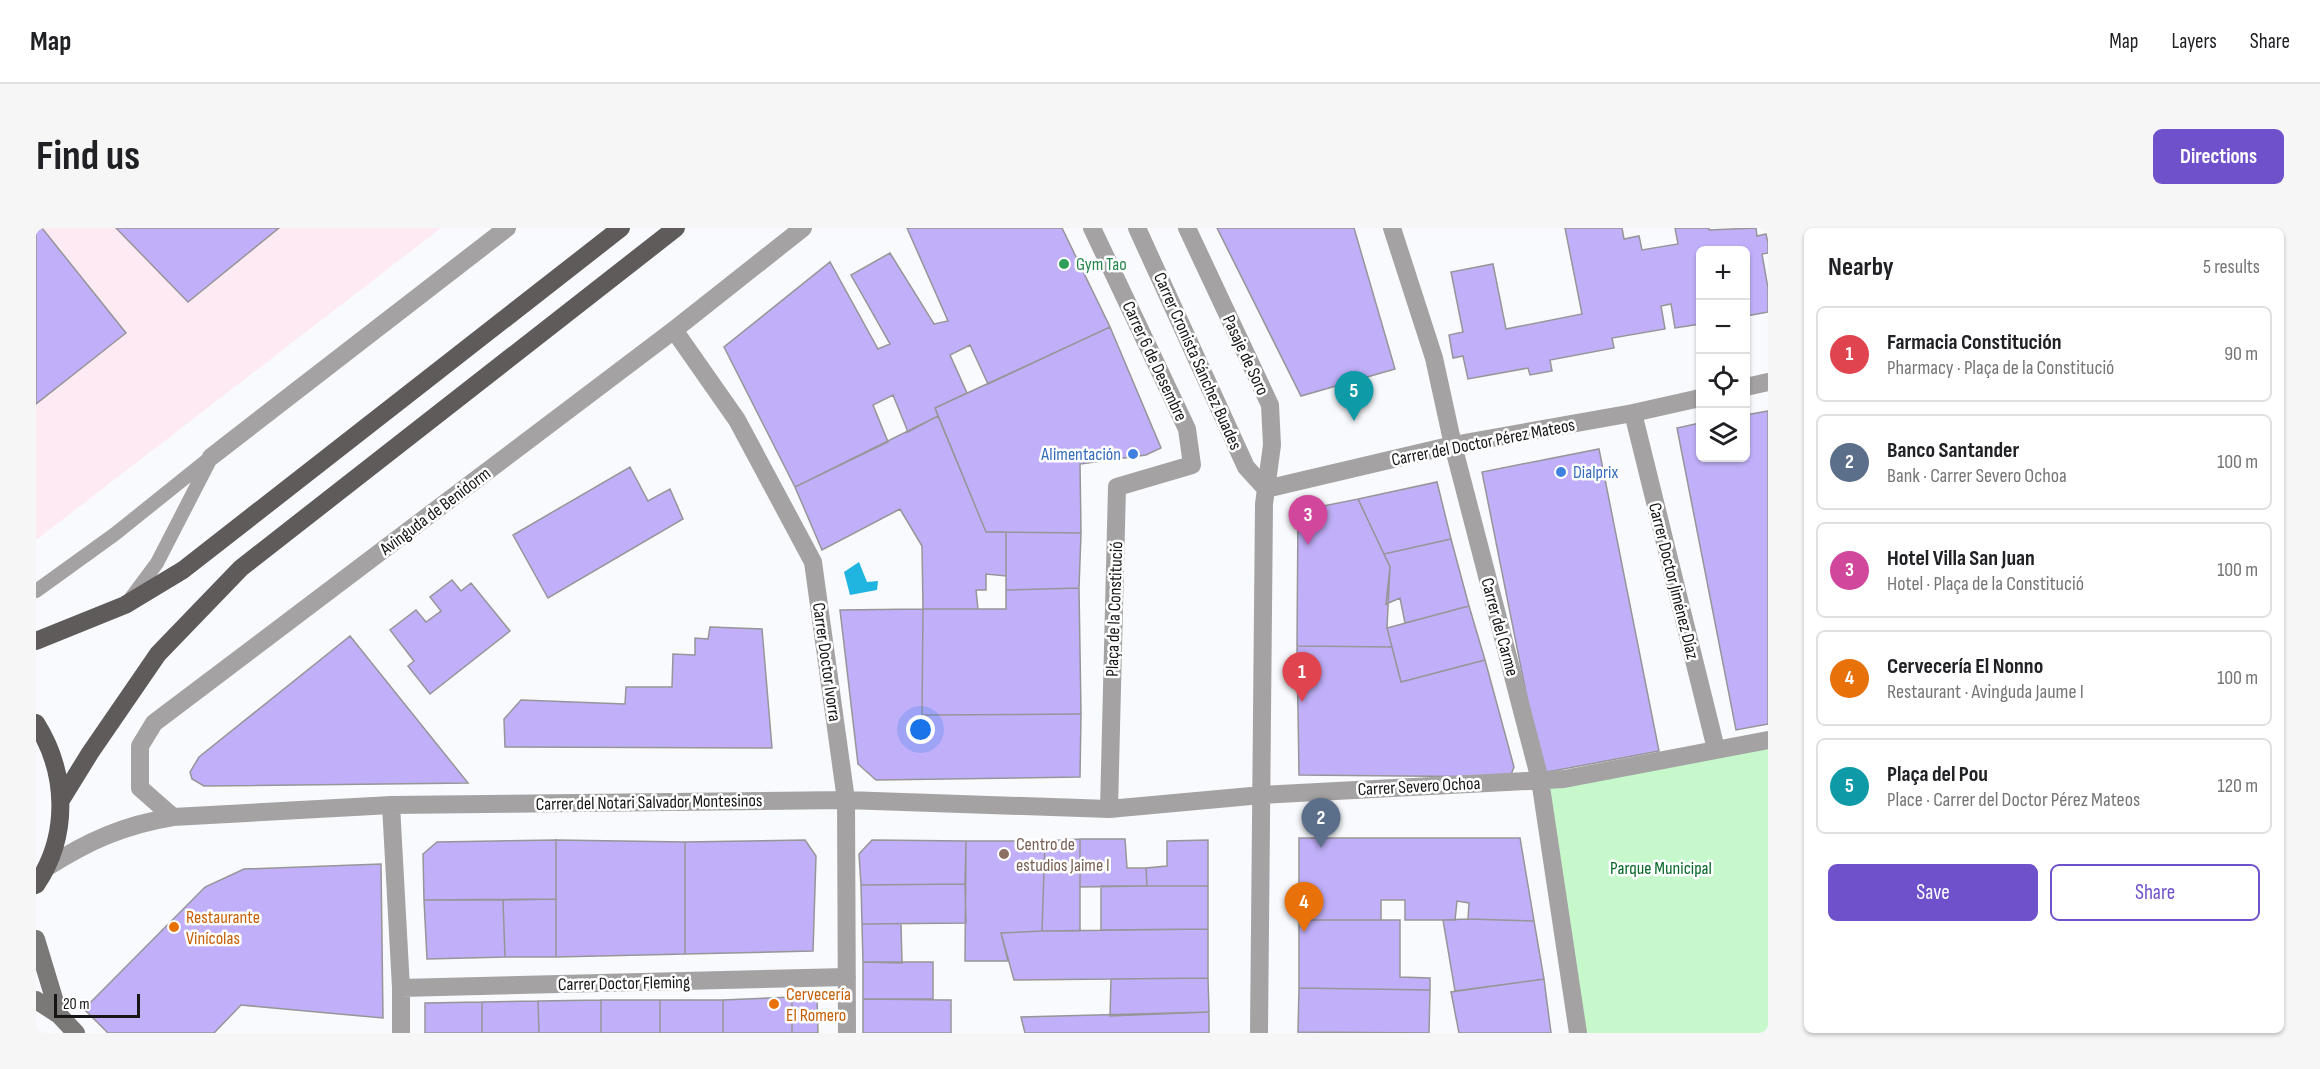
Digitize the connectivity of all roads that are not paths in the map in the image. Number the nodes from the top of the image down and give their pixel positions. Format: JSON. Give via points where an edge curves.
{"nodes":[{"id":1,"x":507,"y":228,"type":"edge"},
{"id":2,"x":621,"y":228,"type":"edge"},
{"id":3,"x":676,"y":228,"type":"edge"},
{"id":4,"x":803,"y":228,"type":"edge"},
{"id":5,"x":1092,"y":228,"type":"edge"},
{"id":6,"x":1137,"y":228,"type":"edge"},
{"id":7,"x":1187,"y":228,"type":"edge"},
{"id":8,"x":1392,"y":228,"type":"edge"},
{"id":9,"x":674,"y":330,"type":"junction"},
{"id":10,"x":1768,"y":382,"type":"edge"},
{"id":11,"x":1750,"y":386,"type":"edge"},
{"id":12,"x":1696,"y":399,"type":"edge"},
{"id":13,"x":1633,"y":413,"type":"junction"},
{"id":14,"x":1453,"y":445,"type":"junction"},
{"id":15,"x":211,"y":457,"type":"junction"},
{"id":16,"x":1192,"y":465,"type":"joint"},
{"id":17,"x":1266,"y":489,"type":"junction"},
{"id":18,"x":36,"y":591,"type":"edge"},
{"id":19,"x":125,"y":605,"type":"junction"},
{"id":20,"x":36,"y":640,"type":"edge"},
{"id":21,"x":36,"y":723,"type":"edge"},
{"id":22,"x":1768,"y":740,"type":"edge"},
{"id":23,"x":1716,"y":749,"type":"junction"},
{"id":24,"x":1540,"y":780,"type":"junction"},
{"id":25,"x":1262,"y":795,"type":"junction"},
{"id":26,"x":61,"y":800,"type":"junction"},
{"id":27,"x":846,"y":800,"type":"junction"},
{"id":28,"x":391,"y":804,"type":"junction"},
{"id":29,"x":1109,"y":809,"type":"junction"},
{"id":30,"x":173,"y":817,"type":"junction"},
{"id":31,"x":46,"y":868,"type":"junction"},
{"id":32,"x":36,"y":885,"type":"edge"},
{"id":33,"x":36,"y":939,"type":"edge"},
{"id":34,"x":847,"y":977,"type":"junction"},
{"id":35,"x":402,"y":988,"type":"junction"},
{"id":36,"x":36,"y":1000,"type":"edge"},
{"id":37,"x":59,"y":1015,"type":"junction"},
{"id":38,"x":76,"y":1033,"type":"edge"},
{"id":39,"x":401,"y":1033,"type":"edge"},
{"id":40,"x":846,"y":1033,"type":"edge"},
{"id":41,"x":1259,"y":1033,"type":"edge"},
{"id":42,"x":1578,"y":1033,"type":"edge"}],
"edges":[{"from":1,"to":15,"type":"street"},
{"from":2,"to":19,"type":"main road","via":[[183,570]]},
{"from":3,"to":26,"type":"main road","via":[[241,568],[158,654]]},
{"from":4,"to":9,"type":"street","name":"Avinguda de Benidorm"},
{"from":5,"to":16,"type":"street","name":"Carrer 6 de Desembre","via":[[1187,429]]},
{"from":6,"to":17,"type":"street","name":"Carrer Cronista Sánchez Buades","via":[[1246,468]]},
{"from":7,"to":17,"type":"street","name":"Pasaje de Soro","via":[[1270,405],[1272,445]]},
{"from":8,"to":14,"type":"street","name":"Carrer del Carme","via":[[1434,358]]},
{"from":9,"to":27,"type":"street","name":"Carrer Doctor Ivorra","via":[[737,420],[813,562]]},
{"from":9,"to":30,"type":"street","name":"Avinguda de Benidorm","via":[[154,723],[140,746],[140,788]]},
{"from":10,"to":11,"type":"street"},
{"from":12,"to":13,"type":"street","name":"Carrer del Doctor Pérez Mateos"},
{"from":13,"to":14,"type":"street","name":"Carrer del Doctor Pérez Mateos"},
{"from":13,"to":23,"type":"street","name":"Carrer Doctor Jiménez Díaz"},
{"from":14,"to":17,"type":"street","name":"Carrer del Doctor Pérez Mateos"},
{"from":14,"to":24,"type":"street","name":"Carrer del Carme"},
{"from":15,"to":18,"type":"lane"},
{"from":15,"to":19,"type":"lane","via":[[157,563]]},
{"from":16,"to":29,"type":"street","name":"Plaça de la Constitució","via":[[1117,486]]},
{"from":17,"to":25,"type":"street"},
{"from":19,"to":20,"type":"main road"},
{"from":21,"to":26,"type":"main road","via":[[57,769]]},
{"from":22,"to":23,"type":"street","name":"Carrer Severo Ochoa"},
{"from":23,"to":24,"type":"street","name":"Carrer Severo Ochoa","via":[[1564,779]]},
{"from":24,"to":25,"type":"street","name":"Carrer Severo Ochoa"},
{"from":24,"to":42,"type":"street","name":"Carrer del Carme"},
{"from":25,"to":29,"type":"street","name":"Carrer del Notari Salvador Montesinos"},
{"from":25,"to":41,"type":"street"},
{"from":26,"to":31,"type":"main road","via":[[60,824]]},
{"from":27,"to":28,"type":"street","name":"Carrer del Notari Salvador Montesinos"},
{"from":27,"to":29,"type":"street","name":"Carrer del Notari Salvador Montesinos"},
{"from":27,"to":34,"type":"street","name":"Carrer Doctor Ivorra"},
{"from":28,"to":30,"type":"street","name":"Carrer del Notari Salvador Montesinos"},
{"from":28,"to":35,"type":"street"},
{"from":30,"to":31,"type":"street","name":"Carrer del Notari Salvador Montesinos","via":[[130,826],[78,847]]},
{"from":31,"to":32,"type":"main road"},
{"from":33,"to":37,"type":"street"},
{"from":34,"to":35,"type":"street","name":"Carrer Doctor Fleming"},
{"from":34,"to":40,"type":"street","name":"Carrer Doctor Ivorra"},
{"from":35,"to":39,"type":"street"},
{"from":36,"to":37,"type":"street"},
{"from":37,"to":38,"type":"street"}]}
